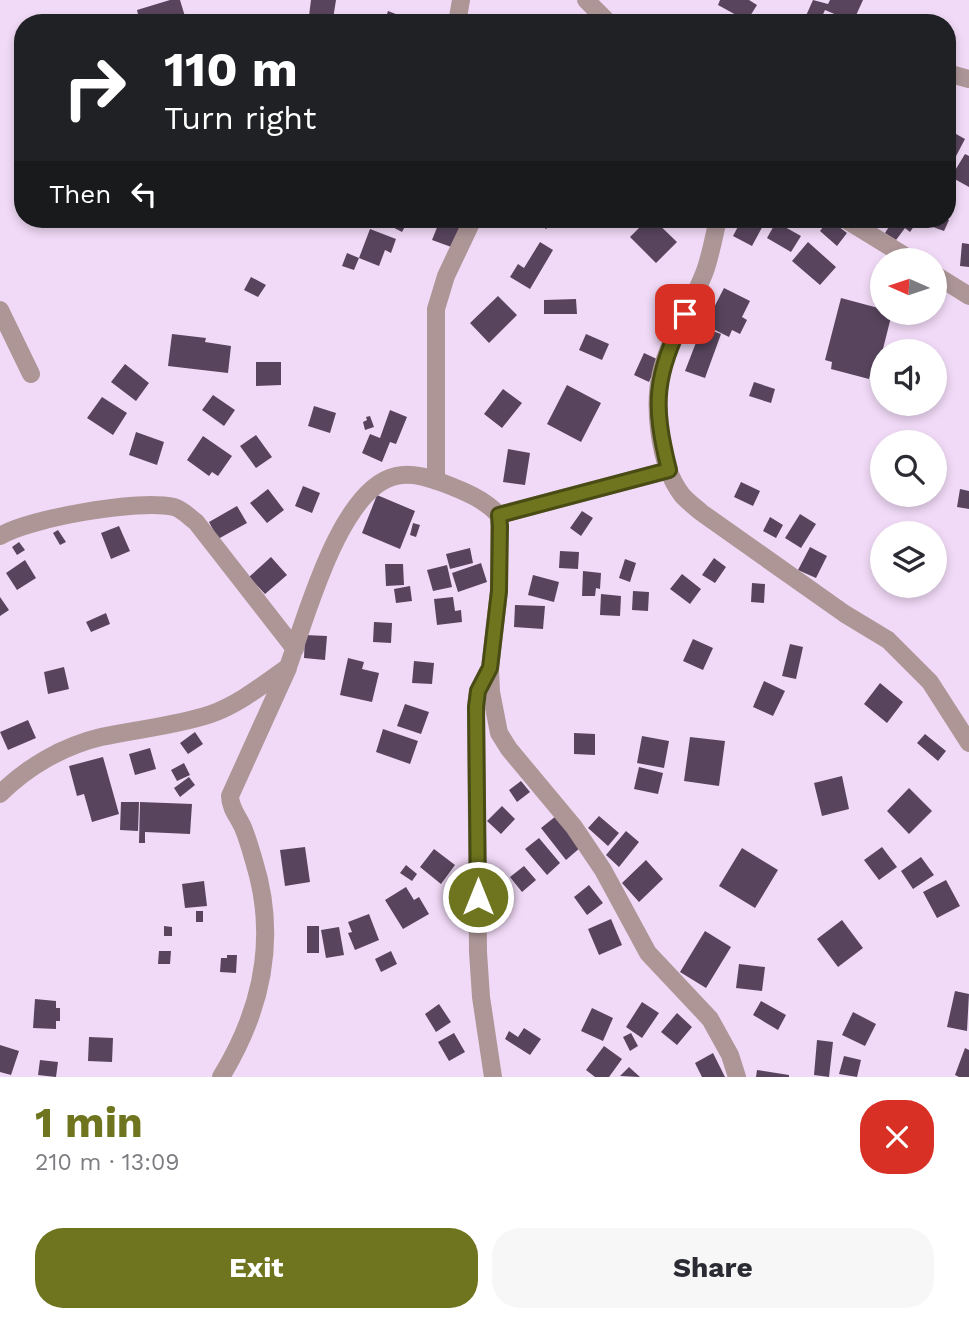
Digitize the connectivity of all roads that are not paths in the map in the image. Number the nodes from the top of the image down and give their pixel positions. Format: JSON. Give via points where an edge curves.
{"nodes":[{"id":1,"x":586,"y":0,"type":"edge"},
{"id":2,"x":600,"y":14,"type":"edge"},
{"id":3,"x":469,"y":228,"type":"edge"},
{"id":4,"x":716,"y":228,"type":"edge"},
{"id":5,"x":860,"y":228,"type":"edge"},
{"id":6,"x":892,"y":248,"type":"edge"},
{"id":7,"x":947,"y":282,"type":"edge"},
{"id":8,"x":969,"y":296,"type":"edge"},
{"id":9,"x":0,"y":310,"type":"edge"},
{"id":10,"x":31,"y":374,"type":"dead end"},
{"id":11,"x":669,"y":470,"type":"junction"},
{"id":12,"x":436,"y":481,"type":"junction"},
{"id":13,"x":499,"y":515,"type":"junction"},
{"id":14,"x":0,"y":536,"type":"edge"},
{"id":15,"x":295,"y":649,"type":"junction"},
{"id":16,"x":288,"y":667,"type":"junction"},
{"id":17,"x":490,"y":668,"type":"junction"},
{"id":18,"x":969,"y":743,"type":"edge"},
{"id":19,"x":0,"y":794,"type":"edge"},
{"id":20,"x":220,"y":1077,"type":"edge"},
{"id":21,"x":494,"y":1077,"type":"edge"},
{"id":22,"x":737,"y":1077,"type":"edge"}],
"edges":[{"from":1,"to":2,"type":"street"},
{"from":3,"to":12,"type":"street","via":[[436,309]]},
{"from":4,"to":11,"type":"street","via":[[704,273],[662,366],[657,401]]},
{"from":5,"to":6,"type":"street"},
{"from":7,"to":8,"type":"street"},
{"from":9,"to":10,"type":"street"},
{"from":11,"to":13,"type":"street"},
{"from":11,"to":18,"type":"street","via":[[682,495],[702,513],[888,640],[930,682]]},
{"from":12,"to":13,"type":"street","via":[[489,504]]},
{"from":12,"to":15,"type":"street","via":[[395,476],[361,500],[337,534]]},
{"from":13,"to":17,"type":"street","via":[[499,591]]},
{"from":14,"to":15,"type":"street","via":[[29,525],[120,506],[178,508],[204,531]]},
{"from":15,"to":16,"type":"street"},
{"from":16,"to":19,"type":"street","via":[[213,713],[79,743],[16,778]]},
{"from":16,"to":20,"type":"street","via":[[230,796],[262,886],[265,950],[250,1020]]},
{"from":17,"to":21,"type":"street","via":[[478,691],[475,725],[478,952]]},
{"from":17,"to":22,"type":"street","via":[[499,733],[603,870],[648,953],[710,1019]]}]}
